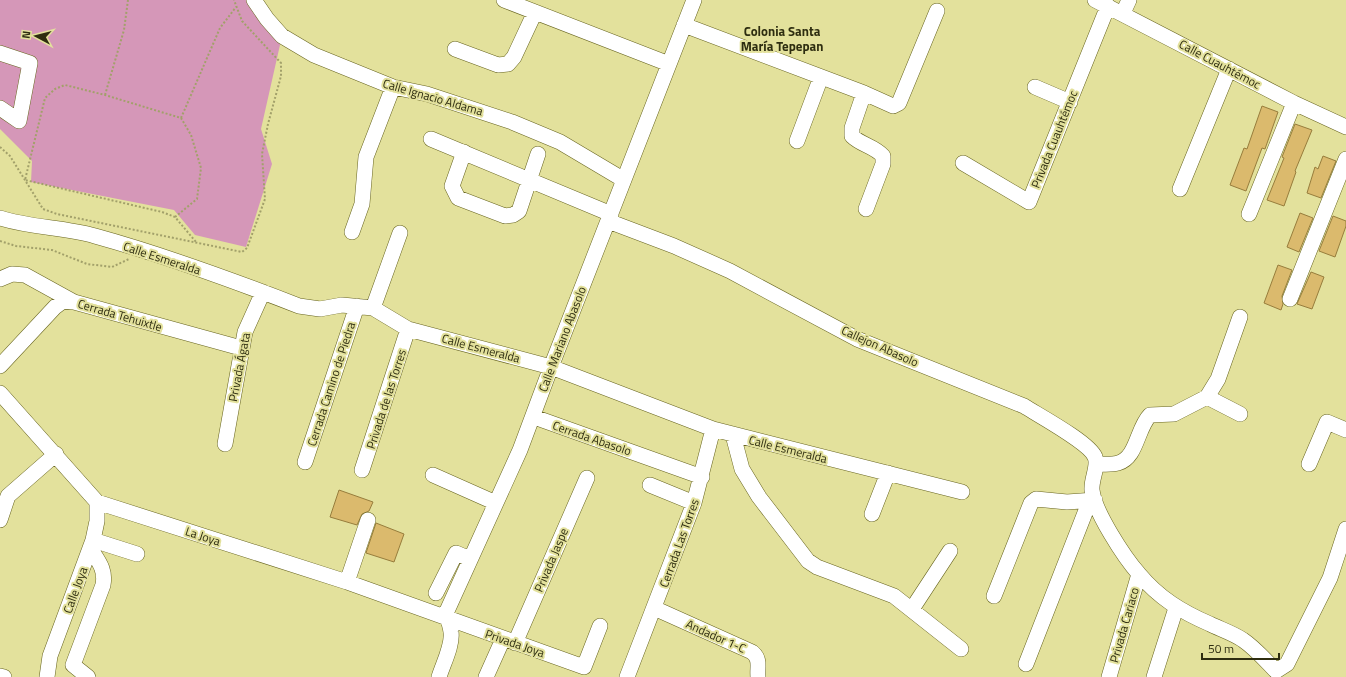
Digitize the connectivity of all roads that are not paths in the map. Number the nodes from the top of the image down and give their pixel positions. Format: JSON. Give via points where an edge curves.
{"nodes":[{"id":1,"x":254,"y":0,"type":"edge"},
{"id":2,"x":504,"y":0,"type":"edge"},
{"id":3,"x":694,"y":0,"type":"edge"},
{"id":4,"x":1102,"y":3,"type":"edge"},
{"id":5,"x":1126,"y":6,"type":"edge"},
{"id":6,"x":937,"y":10,"type":"dead end"},
{"id":7,"x":535,"y":12,"type":"junction"},
{"id":8,"x":684,"y":25,"type":"junction"},
{"id":9,"x":455,"y":49,"type":"dead end"},
{"id":10,"x":0,"y":53,"type":"edge"},
{"id":11,"x":669,"y":64,"type":"junction"},
{"id":12,"x":1229,"y":69,"type":"junction"},
{"id":13,"x":821,"y":77,"type":"junction"},
{"id":14,"x":393,"y":87,"type":"junction"},
{"id":15,"x":1035,"y":88,"type":"dead end"},
{"id":16,"x":864,"y":93,"type":"junction"},
{"id":17,"x":1070,"y":102,"type":"junction"},
{"id":18,"x":1294,"y":103,"type":"junction"},
{"id":19,"x":0,"y":108,"type":"edge"},
{"id":20,"x":1346,"y":127,"type":"edge"},
{"id":21,"x":431,"y":139,"type":"dead end"},
{"id":22,"x":797,"y":141,"type":"dead end"},
{"id":23,"x":464,"y":152,"type":"junction"},
{"id":24,"x":538,"y":154,"type":"dead end"},
{"id":25,"x":1346,"y":159,"type":"edge"},
{"id":26,"x":963,"y":163,"type":"dead end"},
{"id":27,"x":531,"y":179,"type":"junction"},
{"id":28,"x":624,"y":180,"type":"junction"},
{"id":29,"x":1180,"y":189,"type":"dead end"},
{"id":30,"x":866,"y":209,"type":"dead end"},
{"id":31,"x":1249,"y":214,"type":"dead end"},
{"id":32,"x":0,"y":218,"type":"edge"},
{"id":33,"x":610,"y":218,"type":"junction"},
{"id":34,"x":352,"y":232,"type":"dead end"},
{"id":35,"x":400,"y":233,"type":"dead end"},
{"id":36,"x":0,"y":279,"type":"edge"},
{"id":37,"x":263,"y":292,"type":"junction"},
{"id":38,"x":1290,"y":299,"type":"dead end"},
{"id":39,"x":74,"y":302,"type":"junction"},
{"id":40,"x":357,"y":306,"type":"junction"},
{"id":41,"x":373,"y":308,"type":"junction"},
{"id":42,"x":1240,"y":317,"type":"dead end"},
{"id":43,"x":408,"y":328,"type":"junction"},
{"id":44,"x":241,"y":348,"type":"junction"},
{"id":45,"x":0,"y":366,"type":"edge"},
{"id":46,"x":551,"y":367,"type":"junction"},
{"id":47,"x":0,"y":393,"type":"edge"},
{"id":48,"x":1207,"y":397,"type":"junction"},
{"id":49,"x":1240,"y":414,"type":"dead end"},
{"id":50,"x":534,"y":417,"type":"junction"},
{"id":51,"x":713,"y":429,"type":"junction"},
{"id":52,"x":1346,"y":430,"type":"edge"},
{"id":53,"x":733,"y":435,"type":"junction"},
{"id":54,"x":225,"y":444,"type":"dead end"},
{"id":55,"x":56,"y":454,"type":"junction"},
{"id":56,"x":305,"y":462,"type":"dead end"},
{"id":57,"x":1096,"y":464,"type":"junction"},
{"id":58,"x":1309,"y":464,"type":"dead end"},
{"id":59,"x":362,"y":470,"type":"dead end"},
{"id":60,"x":888,"y":473,"type":"junction"},
{"id":61,"x":433,"y":475,"type":"dead end"},
{"id":62,"x":702,"y":477,"type":"junction"},
{"id":63,"x":587,"y":478,"type":"dead end"},
{"id":64,"x":650,"y":485,"type":"dead end"},
{"id":65,"x":962,"y":492,"type":"dead end"},
{"id":66,"x":1093,"y":500,"type":"junction"},
{"id":67,"x":97,"y":502,"type":"junction"},
{"id":68,"x":496,"y":503,"type":"junction"},
{"id":69,"x":694,"y":503,"type":"junction"},
{"id":70,"x":872,"y":514,"type":"dead end"},
{"id":71,"x":0,"y":520,"type":"edge"},
{"id":72,"x":368,"y":520,"type":"dead end"},
{"id":73,"x":1346,"y":529,"type":"edge"},
{"id":74,"x":91,"y":544,"type":"junction"},
{"id":75,"x":950,"y":551,"type":"dead end"},
{"id":76,"x":137,"y":554,"type":"dead end"},
{"id":77,"x":470,"y":559,"type":"junction"},
{"id":78,"x":1139,"y":574,"type":"junction"},
{"id":79,"x":347,"y":582,"type":"junction"},
{"id":80,"x":436,"y":593,"type":"dead end"},
{"id":81,"x":994,"y":596,"type":"dead end"},
{"id":82,"x":654,"y":608,"type":"junction"},
{"id":83,"x":1176,"y":608,"type":"junction"},
{"id":84,"x":912,"y":610,"type":"junction"},
{"id":85,"x":447,"y":619,"type":"junction"},
{"id":86,"x":600,"y":626,"type":"dead end"},
{"id":87,"x":509,"y":641,"type":"junction"},
{"id":88,"x":961,"y":649,"type":"dead end"},
{"id":89,"x":1026,"y":664,"type":"dead end"},
{"id":90,"x":72,"y":671,"type":"edge"},
{"id":91,"x":1276,"y":674,"type":"edge"},
{"id":92,"x":0,"y":676,"type":"edge"},
{"id":93,"x":4,"y":677,"type":"edge"},
{"id":94,"x":47,"y":677,"type":"edge"},
{"id":95,"x":88,"y":677,"type":"edge"},
{"id":96,"x":439,"y":677,"type":"edge"},
{"id":97,"x":486,"y":677,"type":"edge"},
{"id":98,"x":627,"y":677,"type":"edge"},
{"id":99,"x":758,"y":677,"type":"edge"},
{"id":100,"x":1109,"y":677,"type":"edge"},
{"id":101,"x":1154,"y":677,"type":"edge"}],
"edges":[{"from":1,"to":14,"type":"street","name":"Calle Ignacio Aldama","via":[[282,36],[297,46]]},
{"from":2,"to":7,"type":"street"},
{"from":3,"to":8,"type":"street","name":"Calle Mariano Abasolo"},
{"from":4,"to":5,"type":"street","name":"Calle Cuauhtémoc"},
{"from":4,"to":17,"type":"street","name":"Privada Cuauhtémoc"},
{"from":5,"to":12,"type":"street","name":"Calle Cuauhtémoc"},
{"from":6,"to":16,"type":"street","via":[[899,103],[893,106]]},
{"from":7,"to":9,"type":"street","via":[[514,57],[508,64],[498,65]]},
{"from":7,"to":11,"type":"street"},
{"from":8,"to":11,"type":"street","name":"Calle Mariano Abasolo"},
{"from":8,"to":13,"type":"street"},
{"from":10,"to":19,"type":"street","via":[[30,63],[19,121]]},
{"from":11,"to":28,"type":"street","name":"Calle Mariano Abasolo"},
{"from":12,"to":18,"type":"street","name":"Calle Cuauhtémoc"},
{"from":12,"to":29,"type":"street"},
{"from":13,"to":16,"type":"street"},
{"from":13,"to":22,"type":"street"},
{"from":14,"to":28,"type":"street","name":"Calle Ignacio Aldama","via":[[427,94],[512,122],[560,142]]},
{"from":14,"to":34,"type":"street","via":[[366,156],[362,204]]},
{"from":15,"to":17,"type":"street"},
{"from":16,"to":30,"type":"street","via":[[852,128],[852,136],[883,156],[883,164]]},
{"from":17,"to":26,"type":"street","name":"Privada Cuauhtémoc","via":[[1028,202]]},
{"from":18,"to":20,"type":"street","name":"Calle Cuauhtémoc"},
{"from":18,"to":31,"type":"street"},
{"from":21,"to":23,"type":"street","name":"Callejon Abasolo"},
{"from":23,"to":27,"type":"street","name":"Callejon Abasolo"},
{"from":23,"to":27,"type":"street","via":[[452,186],[458,198],[505,216],[513,215],[519,211]]},
{"from":24,"to":27,"type":"street"},
{"from":25,"to":38,"type":"street"},
{"from":27,"to":33,"type":"street","name":"Callejon Abasolo"},
{"from":28,"to":33,"type":"street","name":"Calle Mariano Abasolo"},
{"from":32,"to":37,"type":"street","name":"Calle Esmeralda","via":[[16,223],[93,235]]},
{"from":33,"to":46,"type":"street","name":"Calle Mariano Abasolo"},
{"from":33,"to":57,"type":"street","name":"Callejon Abasolo","via":[[730,271],[857,339],[1024,406],[1090,448]]},
{"from":35,"to":41,"type":"street"},
{"from":36,"to":39,"type":"street","via":[[12,274],[25,275]]},
{"from":37,"to":40,"type":"street","name":"Calle Esmeralda","via":[[306,307],[320,309],[342,304]]},
{"from":37,"to":44,"type":"street","name":"Privada Ágata","via":[[250,318]]},
{"from":39,"to":44,"type":"street","name":"Cerrada Tehuixtle"},
{"from":39,"to":45,"type":"street","name":"Cerrada Tehuixtle","via":[[63,301],[55,307]]},
{"from":40,"to":41,"type":"street","name":"Calle Esmeralda"},
{"from":40,"to":56,"type":"street","name":"Cerrada Camino de Piedra"},
{"from":41,"to":43,"type":"street","name":"Calle Esmeralda"},
{"from":42,"to":48,"type":"street","via":[[1218,379]]},
{"from":43,"to":46,"type":"street","name":"Calle Esmeralda"},
{"from":43,"to":59,"type":"street","name":"Privada de las Torres"},
{"from":44,"to":54,"type":"street","name":"Privada Ágata"},
{"from":46,"to":50,"type":"street","name":"Calle Mariano Abasolo"},
{"from":46,"to":51,"type":"street","name":"Calle Esmeralda"},
{"from":47,"to":55,"type":"street"},
{"from":48,"to":49,"type":"street"},
{"from":48,"to":57,"type":"street","via":[[1174,414],[1150,415],[1145,420],[1131,453],[1125,459],[1118,464]]},
{"from":50,"to":62,"type":"street","name":"Cerrada Abasolo"},
{"from":50,"to":68,"type":"street","name":"Calle Mariano Abasolo"},
{"from":51,"to":53,"type":"street","name":"Calle Esmeralda"},
{"from":51,"to":62,"type":"street","name":"Cerrada Las Torres"},
{"from":52,"to":58,"type":"street","via":[[1327,422]]},
{"from":53,"to":60,"type":"street","name":"Calle Esmeralda"},
{"from":53,"to":84,"type":"street","via":[[742,469],[759,497],[808,561],[817,568],[894,596]]},
{"from":55,"to":67,"type":"street"},
{"from":55,"to":71,"type":"street","via":[[8,496]]},
{"from":57,"to":66,"type":"street","via":[[1092,478]]},
{"from":60,"to":65,"type":"street","name":"Calle Esmeralda"},
{"from":60,"to":70,"type":"street"},
{"from":61,"to":68,"type":"street"},
{"from":62,"to":69,"type":"street","name":"Cerrada Las Torres"},
{"from":63,"to":87,"type":"street","name":"Privada Jaspe"},
{"from":64,"to":69,"type":"street"},
{"from":66,"to":78,"type":"street","via":[[1120,549]]},
{"from":66,"to":81,"type":"street","via":[[1067,502],[1036,499],[1032,503]]},
{"from":66,"to":89,"type":"street"},
{"from":67,"to":74,"type":"street","name":"Calle Joya","via":[[97,521]]},
{"from":67,"to":79,"type":"street","name":"La Joya"},
{"from":68,"to":77,"type":"street","name":"Calle Mariano Abasolo"},
{"from":69,"to":82,"type":"street","name":"Cerrada Las Torres"},
{"from":72,"to":79,"type":"street"},
{"from":73,"to":91,"type":"street","via":[[1330,578],[1287,664]]},
{"from":74,"to":76,"type":"street"},
{"from":74,"to":90,"type":"street","via":[[105,576]]},
{"from":74,"to":94,"type":"street","name":"Calle Joya","via":[[50,656]]},
{"from":75,"to":84,"type":"street"},
{"from":77,"to":80,"type":"street","via":[[456,553]]},
{"from":77,"to":85,"type":"street","name":"Calle Mariano Abasolo","via":[[447,610]]},
{"from":78,"to":83,"type":"street","via":[[1161,597]]},
{"from":78,"to":100,"type":"street","name":"Privada Cariaco"},
{"from":79,"to":85,"type":"street","name":"La Joya"},
{"from":82,"to":98,"type":"street","name":"Cerrada Las Torres"},
{"from":82,"to":99,"type":"street","name":"Andador 1-C","via":[[752,652],[757,656]]},
{"from":83,"to":91,"type":"street","via":[[1243,639]]},
{"from":83,"to":101,"type":"street"},
{"from":84,"to":88,"type":"street"},
{"from":85,"to":87,"type":"street","name":"Privada Joya"},
{"from":85,"to":96,"type":"street","name":"Calle Mariano Abasolo","via":[[452,632]]},
{"from":86,"to":87,"type":"street","name":"Privada Joya","via":[[584,667]]},
{"from":87,"to":97,"type":"street","name":"Privada Jaspe"},
{"from":90,"to":95,"type":"street"},
{"from":92,"to":93,"type":"street"}]}
